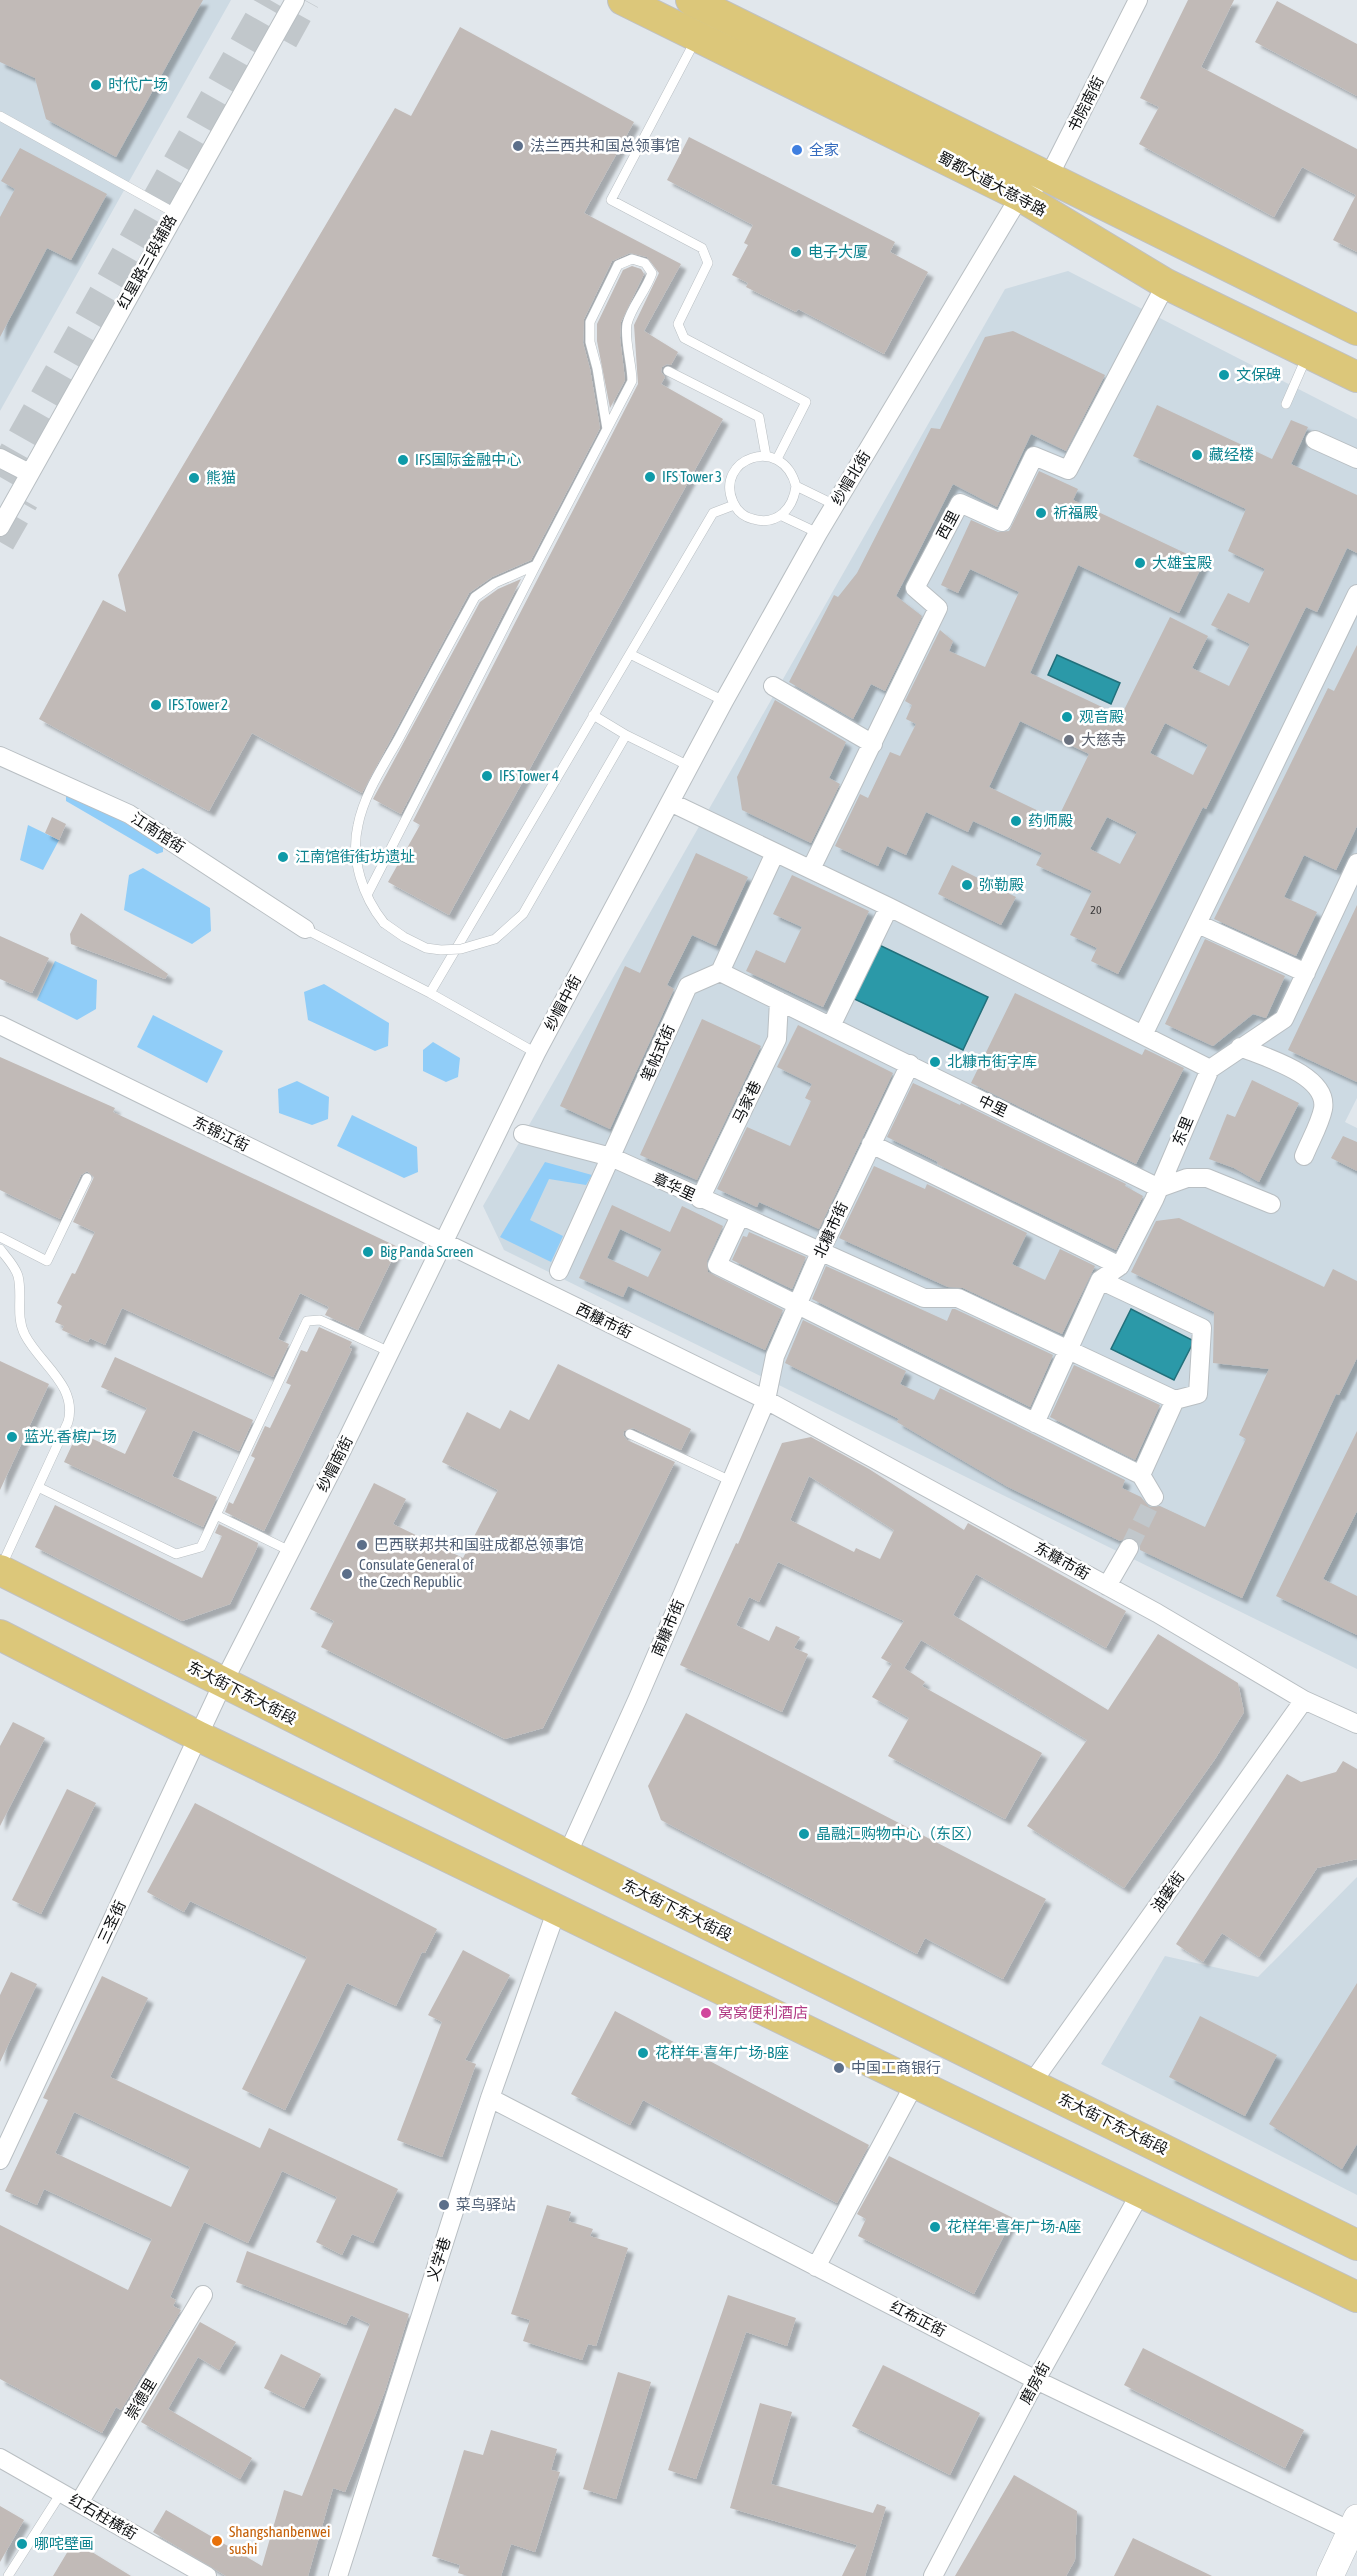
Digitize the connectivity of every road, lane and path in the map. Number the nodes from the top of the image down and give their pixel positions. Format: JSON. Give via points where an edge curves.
{"nodes":[{"id":1,"x":295,"y":0,"type":"edge"},
{"id":2,"x":623,"y":0,"type":"edge"},
{"id":3,"x":691,"y":0,"type":"edge"},
{"id":4,"x":1138,"y":0,"type":"edge"},
{"id":5,"x":697,"y":37,"type":"junction"},
{"id":6,"x":0,"y":116,"type":"edge"},
{"id":7,"x":1049,"y":177,"type":"junction"},
{"id":8,"x":1020,"y":196,"type":"junction"},
{"id":9,"x":175,"y":213,"type":"junction"},
{"id":10,"x":1166,"y":284,"type":"junction"},
{"id":11,"x":1357,"y":330,"type":"edge"},
{"id":12,"x":1308,"y":353,"type":"junction"},
{"id":13,"x":668,"y":371,"type":"dead end"},
{"id":14,"x":1357,"y":377,"type":"edge"},
{"id":15,"x":1286,"y":404,"type":"dead end"},
{"id":16,"x":607,"y":429,"type":"junction"},
{"id":17,"x":1314,"y":440,"type":"dead end"},
{"id":18,"x":766,"y":456,"type":"junction"},
{"id":19,"x":0,"y":458,"type":"edge"},
{"id":20,"x":777,"y":459,"type":"junction"},
{"id":21,"x":1357,"y":459,"type":"edge"},
{"id":22,"x":29,"y":473,"type":"junction"},
{"id":23,"x":796,"y":486,"type":"junction"},
{"id":24,"x":734,"y":505,"type":"junction"},
{"id":25,"x":835,"y":505,"type":"junction"},
{"id":26,"x":782,"y":516,"type":"junction"},
{"id":27,"x":0,"y":526,"type":"edge"},
{"id":28,"x":818,"y":533,"type":"junction"},
{"id":29,"x":536,"y":565,"type":"junction"},
{"id":30,"x":1357,"y":594,"type":"edge"},
{"id":31,"x":630,"y":654,"type":"junction"},
{"id":32,"x":773,"y":686,"type":"dead end"},
{"id":33,"x":724,"y":701,"type":"junction"},
{"id":34,"x":593,"y":715,"type":"junction"},
{"id":35,"x":626,"y":735,"type":"junction"},
{"id":36,"x":873,"y":744,"type":"junction"},
{"id":37,"x":0,"y":756,"type":"edge"},
{"id":38,"x":691,"y":767,"type":"junction"},
{"id":39,"x":672,"y":803,"type":"junction"},
{"id":40,"x":775,"y":853,"type":"junction"},
{"id":41,"x":1357,"y":863,"type":"edge"},
{"id":42,"x":811,"y":869,"type":"junction"},
{"id":43,"x":540,"y":882,"type":"dead end"},
{"id":44,"x":367,"y":895,"type":"junction"},
{"id":45,"x":889,"y":907,"type":"junction"},
{"id":46,"x":1198,"y":924,"type":"junction"},
{"id":47,"x":305,"y":929,"type":"joint"},
{"id":48,"x":461,"y":940,"type":"junction"},
{"id":49,"x":720,"y":972,"type":"junction"},
{"id":50,"x":1306,"y":973,"type":"junction"},
{"id":51,"x":430,"y":993,"type":"junction"},
{"id":52,"x":779,"y":1001,"type":"junction"},
{"id":53,"x":0,"y":1025,"type":"edge"},
{"id":54,"x":831,"y":1026,"type":"junction"},
{"id":55,"x":1143,"y":1035,"type":"junction"},
{"id":56,"x":1240,"y":1047,"type":"junction"},
{"id":57,"x":536,"y":1053,"type":"junction"},
{"id":58,"x":910,"y":1064,"type":"junction"},
{"id":59,"x":1210,"y":1069,"type":"junction"},
{"id":60,"x":523,"y":1134,"type":"dead end"},
{"id":61,"x":872,"y":1144,"type":"junction"},
{"id":62,"x":1304,"y":1156,"type":"dead end"},
{"id":63,"x":611,"y":1157,"type":"junction"},
{"id":64,"x":87,"y":1178,"type":"dead end"},
{"id":65,"x":1159,"y":1188,"type":"junction"},
{"id":66,"x":700,"y":1199,"type":"junction"},
{"id":67,"x":1271,"y":1204,"type":"dead end"},
{"id":68,"x":740,"y":1216,"type":"junction"},
{"id":69,"x":0,"y":1237,"type":"edge"},
{"id":70,"x":443,"y":1243,"type":"junction"},
{"id":71,"x":0,"y":1249,"type":"edge"},
{"id":72,"x":821,"y":1250,"type":"junction"},
{"id":73,"x":1120,"y":1266,"type":"junction"},
{"id":74,"x":559,"y":1271,"type":"dead end"},
{"id":75,"x":1100,"y":1280,"type":"junction"},
{"id":76,"x":797,"y":1305,"type":"junction"},
{"id":77,"x":1068,"y":1351,"type":"junction"},
{"id":78,"x":390,"y":1352,"type":"junction"},
{"id":79,"x":766,"y":1400,"type":"junction"},
{"id":80,"x":1175,"y":1400,"type":"junction"},
{"id":81,"x":1035,"y":1423,"type":"junction"},
{"id":82,"x":630,"y":1434,"type":"dead end"},
{"id":83,"x":1141,"y":1475,"type":"junction"},
{"id":84,"x":731,"y":1481,"type":"junction"},
{"id":85,"x":38,"y":1487,"type":"junction"},
{"id":86,"x":1154,"y":1497,"type":"dead end"},
{"id":87,"x":216,"y":1515,"type":"junction"},
{"id":88,"x":1130,"y":1548,"type":"tunnel mouth"},
{"id":89,"x":290,"y":1551,"type":"junction"},
{"id":90,"x":0,"y":1569,"type":"edge"},
{"id":91,"x":1107,"y":1586,"type":"junction"},
{"id":92,"x":0,"y":1635,"type":"edge"},
{"id":93,"x":223,"y":1683,"type":"junction"},
{"id":94,"x":1304,"y":1700,"type":"junction"},
{"id":95,"x":1357,"y":1724,"type":"edge"},
{"id":96,"x":198,"y":1736,"type":"junction"},
{"id":97,"x":567,"y":1855,"type":"junction"},
{"id":98,"x":557,"y":1909,"type":"junction"},
{"id":99,"x":915,"y":2083,"type":"junction"},
{"id":100,"x":1031,"y":2084,"type":"junction"},
{"id":101,"x":490,"y":2098,"type":"junction"},
{"id":102,"x":0,"y":2160,"type":"edge"},
{"id":103,"x":1141,"y":2192,"type":"junction"},
{"id":104,"x":1357,"y":2245,"type":"edge"},
{"id":105,"x":816,"y":2267,"type":"junction"},
{"id":106,"x":203,"y":2295,"type":"dead end"},
{"id":107,"x":1357,"y":2297,"type":"edge"},
{"id":108,"x":1036,"y":2380,"type":"junction"},
{"id":109,"x":0,"y":2458,"type":"edge"},
{"id":110,"x":61,"y":2493,"type":"junction"},
{"id":111,"x":79,"y":2503,"type":"junction"},
{"id":112,"x":1354,"y":2525,"type":"edge"},
{"id":113,"x":8,"y":2576,"type":"edge"},
{"id":114,"x":207,"y":2576,"type":"edge"},
{"id":115,"x":338,"y":2576,"type":"edge"},
{"id":116,"x":933,"y":2576,"type":"edge"},
{"id":117,"x":1330,"y":2576,"type":"edge"}],
"edges":[{"from":1,"to":9,"type":"street","name":"红星路三段辅路"},
{"from":2,"to":5,"type":"main road","name":"蜀都大道大慈寺路"},
{"from":3,"to":7,"type":"main road","name":"蜀都大道大慈寺路"},
{"from":4,"to":7,"type":"street","name":"书院南街"},
{"from":5,"to":8,"type":"main road","name":"蜀都大道大慈寺路"},
{"from":5,"to":20,"type":"lane","via":[[611,200],[702,248],[708,263],[678,324],[684,338],[806,402]]},
{"from":6,"to":9,"type":"lane"},
{"from":7,"to":8,"type":"street"},
{"from":7,"to":11,"type":"main road","name":"蜀都大道大慈寺路"},
{"from":8,"to":10,"type":"main road","name":"蜀都大道大慈寺路"},
{"from":8,"to":25,"type":"street","name":"纱帽北街"},
{"from":9,"to":22,"type":"street","name":"红星路三段辅路"},
{"from":10,"to":12,"type":"main road","name":"蜀都大道大慈寺路"},
{"from":10,"to":36,"type":"street","name":"西里","via":[[1068,470],[1034,456],[1002,522],[960,502],[915,588],[938,608]]},
{"from":12,"to":14,"type":"main road","name":"蜀都大道大慈寺路"},
{"from":12,"to":15,"type":"lane"},
{"from":13,"to":18,"type":"lane","via":[[759,417]]},
{"from":16,"to":16,"type":"lane","via":[[633,381],[627,324],[651,273],[645,263],[632,259],[618,265],[590,322],[590,342]]},
{"from":16,"to":29,"type":"lane"},
{"from":17,"to":21,"type":"street"},
{"from":18,"to":20,"type":"lane"},
{"from":18,"to":24,"type":"lane","via":[[755,456],[738,467],[730,485]]},
{"from":19,"to":22,"type":"street"},
{"from":20,"to":23,"type":"lane","via":[[787,465]]},
{"from":22,"to":27,"type":"street","name":"红星路三段辅路"},
{"from":23,"to":25,"type":"lane"},
{"from":23,"to":26,"type":"lane","via":[[795,497]]},
{"from":24,"to":26,"type":"lane","via":[[749,518],[760,521]]},
{"from":24,"to":31,"type":"lane","via":[[713,513]]},
{"from":25,"to":28,"type":"street","name":"纱帽北街"},
{"from":26,"to":28,"type":"lane"},
{"from":28,"to":33,"type":"street","name":"纱帽北街"},
{"from":29,"to":44,"type":"lane"},
{"from":29,"to":44,"type":"lane","via":[[495,583],[475,597],[372,786],[357,825],[357,862]]},
{"from":30,"to":46,"type":"street"},
{"from":31,"to":33,"type":"lane"},
{"from":31,"to":34,"type":"lane"},
{"from":32,"to":36,"type":"street"},
{"from":33,"to":38,"type":"street","name":"纱帽北街"},
{"from":34,"to":35,"type":"lane"},
{"from":34,"to":48,"type":"lane"},
{"from":35,"to":38,"type":"lane"},
{"from":35,"to":44,"type":"lane","bridge":true,"via":[[523,915],[495,939],[461,949],[426,948],[384,923]]},
{"from":36,"to":42,"type":"street","name":"西里"},
{"from":37,"to":47,"type":"street","name":"江南馆街","via":[[129,814]]},
{"from":38,"to":39,"type":"street","name":"纱帽中街"},
{"from":39,"to":40,"type":"street"},
{"from":39,"to":57,"type":"street","name":"纱帽中街"},
{"from":40,"to":42,"type":"street"},
{"from":40,"to":49,"type":"street"},
{"from":41,"to":50,"type":"street"},
{"from":42,"to":45,"type":"street"},
{"from":43,"to":48,"type":"lane","via":[[522,914],[495,938],[478,945],[465,945]]},
{"from":45,"to":54,"type":"street"},
{"from":45,"to":55,"type":"street"},
{"from":46,"to":50,"type":"street"},
{"from":46,"to":55,"type":"street"},
{"from":47,"to":51,"type":"lane"},
{"from":48,"to":51,"type":"lane"},
{"from":49,"to":52,"type":"street","name":"中里"},
{"from":49,"to":63,"type":"street","name":"笔帖式街","via":[[688,986]]},
{"from":50,"to":56,"type":"street","via":[[1284,1019]]},
{"from":51,"to":57,"type":"lane"},
{"from":52,"to":54,"type":"street","name":"中里"},
{"from":52,"to":66,"type":"street","name":"马家巷","via":[[777,1039]]},
{"from":53,"to":70,"type":"street","name":"东锦江街"},
{"from":54,"to":58,"type":"street","name":"中里"},
{"from":55,"to":59,"type":"street"},
{"from":56,"to":59,"type":"street"},
{"from":56,"to":62,"type":"street","via":[[1306,1076],[1320,1091],[1323,1108]]},
{"from":57,"to":70,"type":"street","name":"纱帽中街"},
{"from":58,"to":61,"type":"street","name":"北糠市街"},
{"from":58,"to":65,"type":"street","name":"中里"},
{"from":59,"to":65,"type":"street","name":"东里"},
{"from":60,"to":63,"type":"street","name":"章华里"},
{"from":61,"to":72,"type":"street","name":"北糠市街"},
{"from":61,"to":73,"type":"street"},
{"from":63,"to":66,"type":"street","name":"章华里"},
{"from":63,"to":74,"type":"street","name":"笔帖式街"},
{"from":64,"to":69,"type":"lane","via":[[47,1261]]},
{"from":65,"to":67,"type":"street","via":[[1187,1178],[1207,1178]]},
{"from":65,"to":73,"type":"street","name":"东里"},
{"from":66,"to":68,"type":"street","name":"章华里"},
{"from":68,"to":72,"type":"street","name":"章华里"},
{"from":68,"to":76,"type":"street","via":[[717,1265]]},
{"from":70,"to":78,"type":"street","name":"纱帽南街"},
{"from":70,"to":79,"type":"street","name":"西糠市街"},
{"from":71,"to":85,"type":"lane","via":[[18,1276],[23,1331],[70,1399],[68,1422]]},
{"from":72,"to":76,"type":"street","name":"北糠市街"},
{"from":72,"to":77,"type":"street","name":"章华里","via":[[924,1298],[958,1298]]},
{"from":73,"to":75,"type":"street","name":"东里"},
{"from":75,"to":77,"type":"street"},
{"from":75,"to":80,"type":"street","via":[[1202,1328],[1198,1394]]},
{"from":76,"to":79,"type":"street","name":"北糠市街","via":[[775,1356]]},
{"from":76,"to":81,"type":"street"},
{"from":77,"to":80,"type":"street","name":"章华里"},
{"from":77,"to":81,"type":"street"},
{"from":78,"to":87,"type":"lane","via":[[320,1320],[307,1321]]},
{"from":78,"to":89,"type":"street","name":"纱帽南街"},
{"from":79,"to":84,"type":"street","name":"南糠市街"},
{"from":79,"to":91,"type":"street","name":"东糠市街"},
{"from":80,"to":83,"type":"street"},
{"from":81,"to":83,"type":"street"},
{"from":82,"to":84,"type":"lane"},
{"from":83,"to":86,"type":"street"},
{"from":84,"to":97,"type":"street","name":"南糠市街"},
{"from":85,"to":87,"type":"lane","via":[[176,1554],[201,1547]]},
{"from":85,"to":90,"type":"lane"},
{"from":87,"to":89,"type":"lane"},
{"from":88,"to":91,"type":"street"},
{"from":89,"to":93,"type":"street","name":"纱帽南街"},
{"from":90,"to":93,"type":"main road","name":"东大街下东大街段"},
{"from":91,"to":94,"type":"street","name":"东糠市街"},
{"from":92,"to":96,"type":"main road"},
{"from":93,"to":96,"type":"street","name":"三圣街"},
{"from":93,"to":97,"type":"main road","name":"东大街下东大街段"},
{"from":94,"to":95,"type":"street","name":"东糠市街"},
{"from":94,"to":100,"type":"street","name":"油篓街"},
{"from":96,"to":98,"type":"main road"},
{"from":96,"to":102,"type":"street","name":"三圣街"},
{"from":97,"to":100,"type":"main road","name":"东大街下东大街段"},
{"from":98,"to":99,"type":"main road"},
{"from":98,"to":101,"type":"street","name":"义学巷"},
{"from":99,"to":103,"type":"main road"},
{"from":99,"to":105,"type":"street"},
{"from":100,"to":104,"type":"main road","name":"东大街下东大街段"},
{"from":101,"to":105,"type":"street","name":"红布正街"},
{"from":101,"to":115,"type":"street","name":"义学巷"},
{"from":103,"to":107,"type":"main road"},
{"from":103,"to":108,"type":"street","name":"磨房街"},
{"from":105,"to":108,"type":"street","name":"红布正街"},
{"from":106,"to":111,"type":"street","name":"崇德里"},
{"from":108,"to":112,"type":"street","name":"红布正街"},
{"from":108,"to":116,"type":"street","name":"磨房街"},
{"from":109,"to":110,"type":"street","name":"红石柱横街"},
{"from":110,"to":111,"type":"street","name":"红石柱横街"},
{"from":110,"to":113,"type":"lane"},
{"from":111,"to":114,"type":"street","name":"红石柱横街"},
{"from":112,"to":117,"type":"street"}]}
